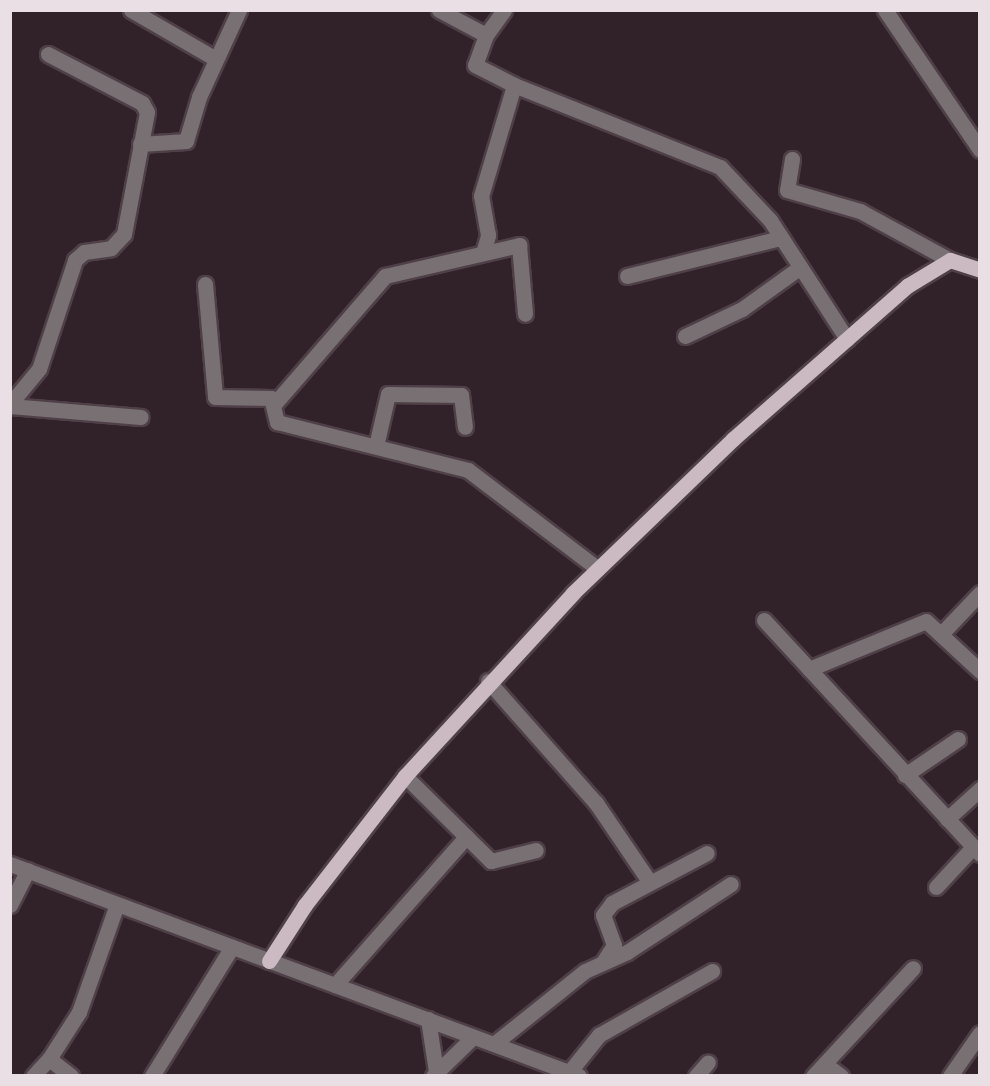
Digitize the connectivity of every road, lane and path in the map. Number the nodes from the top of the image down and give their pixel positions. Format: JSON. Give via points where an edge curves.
{"nodes":[{"id":1,"x":130,"y":10,"type":"edge"},
{"id":2,"x":239,"y":10,"type":"edge"},
{"id":3,"x":439,"y":10,"type":"edge"},
{"id":4,"x":504,"y":10,"type":"edge"},
{"id":5,"x":885,"y":10,"type":"edge"},
{"id":6,"x":486,"y":35,"type":"junction"},
{"id":7,"x":48,"y":54,"type":"dead end"},
{"id":8,"x":216,"y":59,"type":"junction"},
{"id":9,"x":514,"y":85,"type":"junction"},
{"id":10,"x":140,"y":144,"type":"junction"},
{"id":11,"x":980,"y":150,"type":"edge"},
{"id":12,"x":792,"y":159,"type":"dead end"},
{"id":13,"x":781,"y":238,"type":"junction"},
{"id":14,"x":483,"y":253,"type":"junction"},
{"id":15,"x":950,"y":260,"type":"junction"},
{"id":16,"x":800,"y":268,"type":"junction"},
{"id":17,"x":980,"y":270,"type":"edge"},
{"id":18,"x":627,"y":276,"type":"dead end"},
{"id":19,"x":205,"y":284,"type":"dead end"},
{"id":20,"x":525,"y":314,"type":"dead end"},
{"id":21,"x":685,"y":336,"type":"dead end"},
{"id":22,"x":847,"y":339,"type":"junction"},
{"id":23,"x":276,"y":402,"type":"junction"},
{"id":24,"x":10,"y":405,"type":"edge"},
{"id":25,"x":141,"y":417,"type":"dead end"},
{"id":26,"x":465,"y":427,"type":"dead end"},
{"id":27,"x":376,"y":446,"type":"junction"},
{"id":28,"x":598,"y":569,"type":"junction"},
{"id":29,"x":980,"y":593,"type":"edge"},
{"id":30,"x":764,"y":620,"type":"dead end"},
{"id":31,"x":942,"y":633,"type":"junction"},
{"id":32,"x":809,"y":669,"type":"junction"},
{"id":33,"x":980,"y":671,"type":"edge"},
{"id":34,"x":488,"y":681,"type":"junction"},
{"id":35,"x":958,"y":739,"type":"dead end"},
{"id":36,"x":905,"y":775,"type":"junction"},
{"id":37,"x":405,"y":776,"type":"junction"},
{"id":38,"x":980,"y":789,"type":"edge"},
{"id":39,"x":947,"y":819,"type":"junction"},
{"id":40,"x":466,"y":837,"type":"junction"},
{"id":41,"x":536,"y":850,"type":"dead end"},
{"id":42,"x":976,"y":850,"type":"edge"},
{"id":43,"x":707,"y":853,"type":"dead end"},
{"id":44,"x":10,"y":864,"type":"edge"},
{"id":45,"x":28,"y":870,"type":"junction"},
{"id":46,"x":650,"y":881,"type":"junction"},
{"id":47,"x":731,"y":884,"type":"dead end"},
{"id":48,"x":936,"y":887,"type":"dead end"},
{"id":49,"x":117,"y":904,"type":"junction"},
{"id":50,"x":10,"y":905,"type":"edge"},
{"id":51,"x":232,"y":947,"type":"junction"},
{"id":52,"x":269,"y":961,"type":"junction"},
{"id":53,"x":603,"y":962,"type":"junction"},
{"id":54,"x":913,"y":969,"type":"dead end"},
{"id":55,"x":712,"y":971,"type":"dead end"},
{"id":56,"x":335,"y":985,"type":"junction"},
{"id":57,"x":428,"y":1019,"type":"junction"},
{"id":58,"x":980,"y":1033,"type":"edge"},
{"id":59,"x":473,"y":1037,"type":"junction"},
{"id":60,"x":495,"y":1043,"type":"junction"},
{"id":61,"x":49,"y":1059,"type":"junction"},
{"id":62,"x":708,"y":1062,"type":"dead end"},
{"id":63,"x":825,"y":1064,"type":"junction"},
{"id":64,"x":434,"y":1073,"type":"edge"},
{"id":65,"x":571,"y":1074,"type":"edge"},
{"id":66,"x":33,"y":1076,"type":"edge"},
{"id":67,"x":71,"y":1076,"type":"edge"},
{"id":68,"x":152,"y":1076,"type":"edge"},
{"id":69,"x":696,"y":1076,"type":"edge"},
{"id":70,"x":813,"y":1076,"type":"edge"},
{"id":71,"x":841,"y":1076,"type":"edge"},
{"id":72,"x":950,"y":1076,"type":"edge"}],
"edges":[{"from":1,"to":8,"type":"street"},
{"from":2,"to":8,"type":"street"},
{"from":3,"to":6,"type":"street"},
{"from":4,"to":6,"type":"street"},
{"from":5,"to":11,"type":"street"},
{"from":6,"to":9,"type":"street","via":[[475,64]]},
{"from":7,"to":10,"type":"street","via":[[142,103],[147,112]]},
{"from":8,"to":10,"type":"street","via":[[186,141]]},
{"from":9,"to":13,"type":"street","via":[[720,167],[751,195]]},
{"from":9,"to":14,"type":"street","via":[[481,196],[488,235]]},
{"from":10,"to":24,"type":"street","via":[[124,234],[111,248],[84,252],[75,260],[39,369]]},
{"from":12,"to":15,"type":"street","via":[[787,190],[860,211]]},
{"from":13,"to":16,"type":"street"},
{"from":13,"to":18,"type":"street"},
{"from":14,"to":20,"type":"street","via":[[519,245]]},
{"from":14,"to":23,"type":"street","via":[[378,280]]},
{"from":15,"to":17,"type":"main road"},
{"from":15,"to":22,"type":"main road","via":[[907,286]]},
{"from":16,"to":21,"type":"street","via":[[742,309]]},
{"from":16,"to":22,"type":"street"},
{"from":19,"to":23,"type":"street","via":[[213,394]]},
{"from":22,"to":28,"type":"main road","via":[[733,438]]},
{"from":23,"to":27,"type":"street","via":[[277,422]]},
{"from":24,"to":25,"type":"street"},
{"from":26,"to":27,"type":"street","via":[[466,404],[460,394],[388,394]]},
{"from":27,"to":28,"type":"street","via":[[468,470]]},
{"from":28,"to":34,"type":"main road"},
{"from":29,"to":31,"type":"street"},
{"from":30,"to":32,"type":"street"},
{"from":31,"to":32,"type":"street","via":[[921,621]]},
{"from":31,"to":33,"type":"street"},
{"from":32,"to":36,"type":"street"},
{"from":34,"to":37,"type":"main road"},
{"from":34,"to":46,"type":"street","via":[[568,768]]},
{"from":35,"to":36,"type":"street"},
{"from":36,"to":39,"type":"street"},
{"from":37,"to":40,"type":"street"},
{"from":37,"to":52,"type":"main road","via":[[305,905]]},
{"from":38,"to":39,"type":"street"},
{"from":39,"to":42,"type":"street"},
{"from":40,"to":41,"type":"street","via":[[497,864]]},
{"from":40,"to":56,"type":"street"},
{"from":42,"to":48,"type":"street"},
{"from":43,"to":46,"type":"street"},
{"from":44,"to":45,"type":"street"},
{"from":45,"to":49,"type":"street"},
{"from":45,"to":50,"type":"street"},
{"from":46,"to":53,"type":"street","via":[[605,911],[614,945]]},
{"from":47,"to":53,"type":"street","via":[[627,952]]},
{"from":49,"to":51,"type":"street"},
{"from":49,"to":61,"type":"street","via":[[79,1012]]},
{"from":51,"to":52,"type":"street"},
{"from":51,"to":68,"type":"street"},
{"from":52,"to":56,"type":"street"},
{"from":53,"to":60,"type":"street","via":[[523,1016]]},
{"from":54,"to":63,"type":"street"},
{"from":55,"to":65,"type":"street","via":[[598,1035]]},
{"from":56,"to":57,"type":"street"},
{"from":57,"to":59,"type":"street"},
{"from":57,"to":64,"type":"street"},
{"from":58,"to":72,"type":"street"},
{"from":59,"to":60,"type":"street"},
{"from":59,"to":64,"type":"street"},
{"from":60,"to":65,"type":"street"},
{"from":61,"to":66,"type":"street"},
{"from":61,"to":67,"type":"street"},
{"from":62,"to":69,"type":"street"},
{"from":63,"to":70,"type":"street"},
{"from":63,"to":71,"type":"street"}]}
